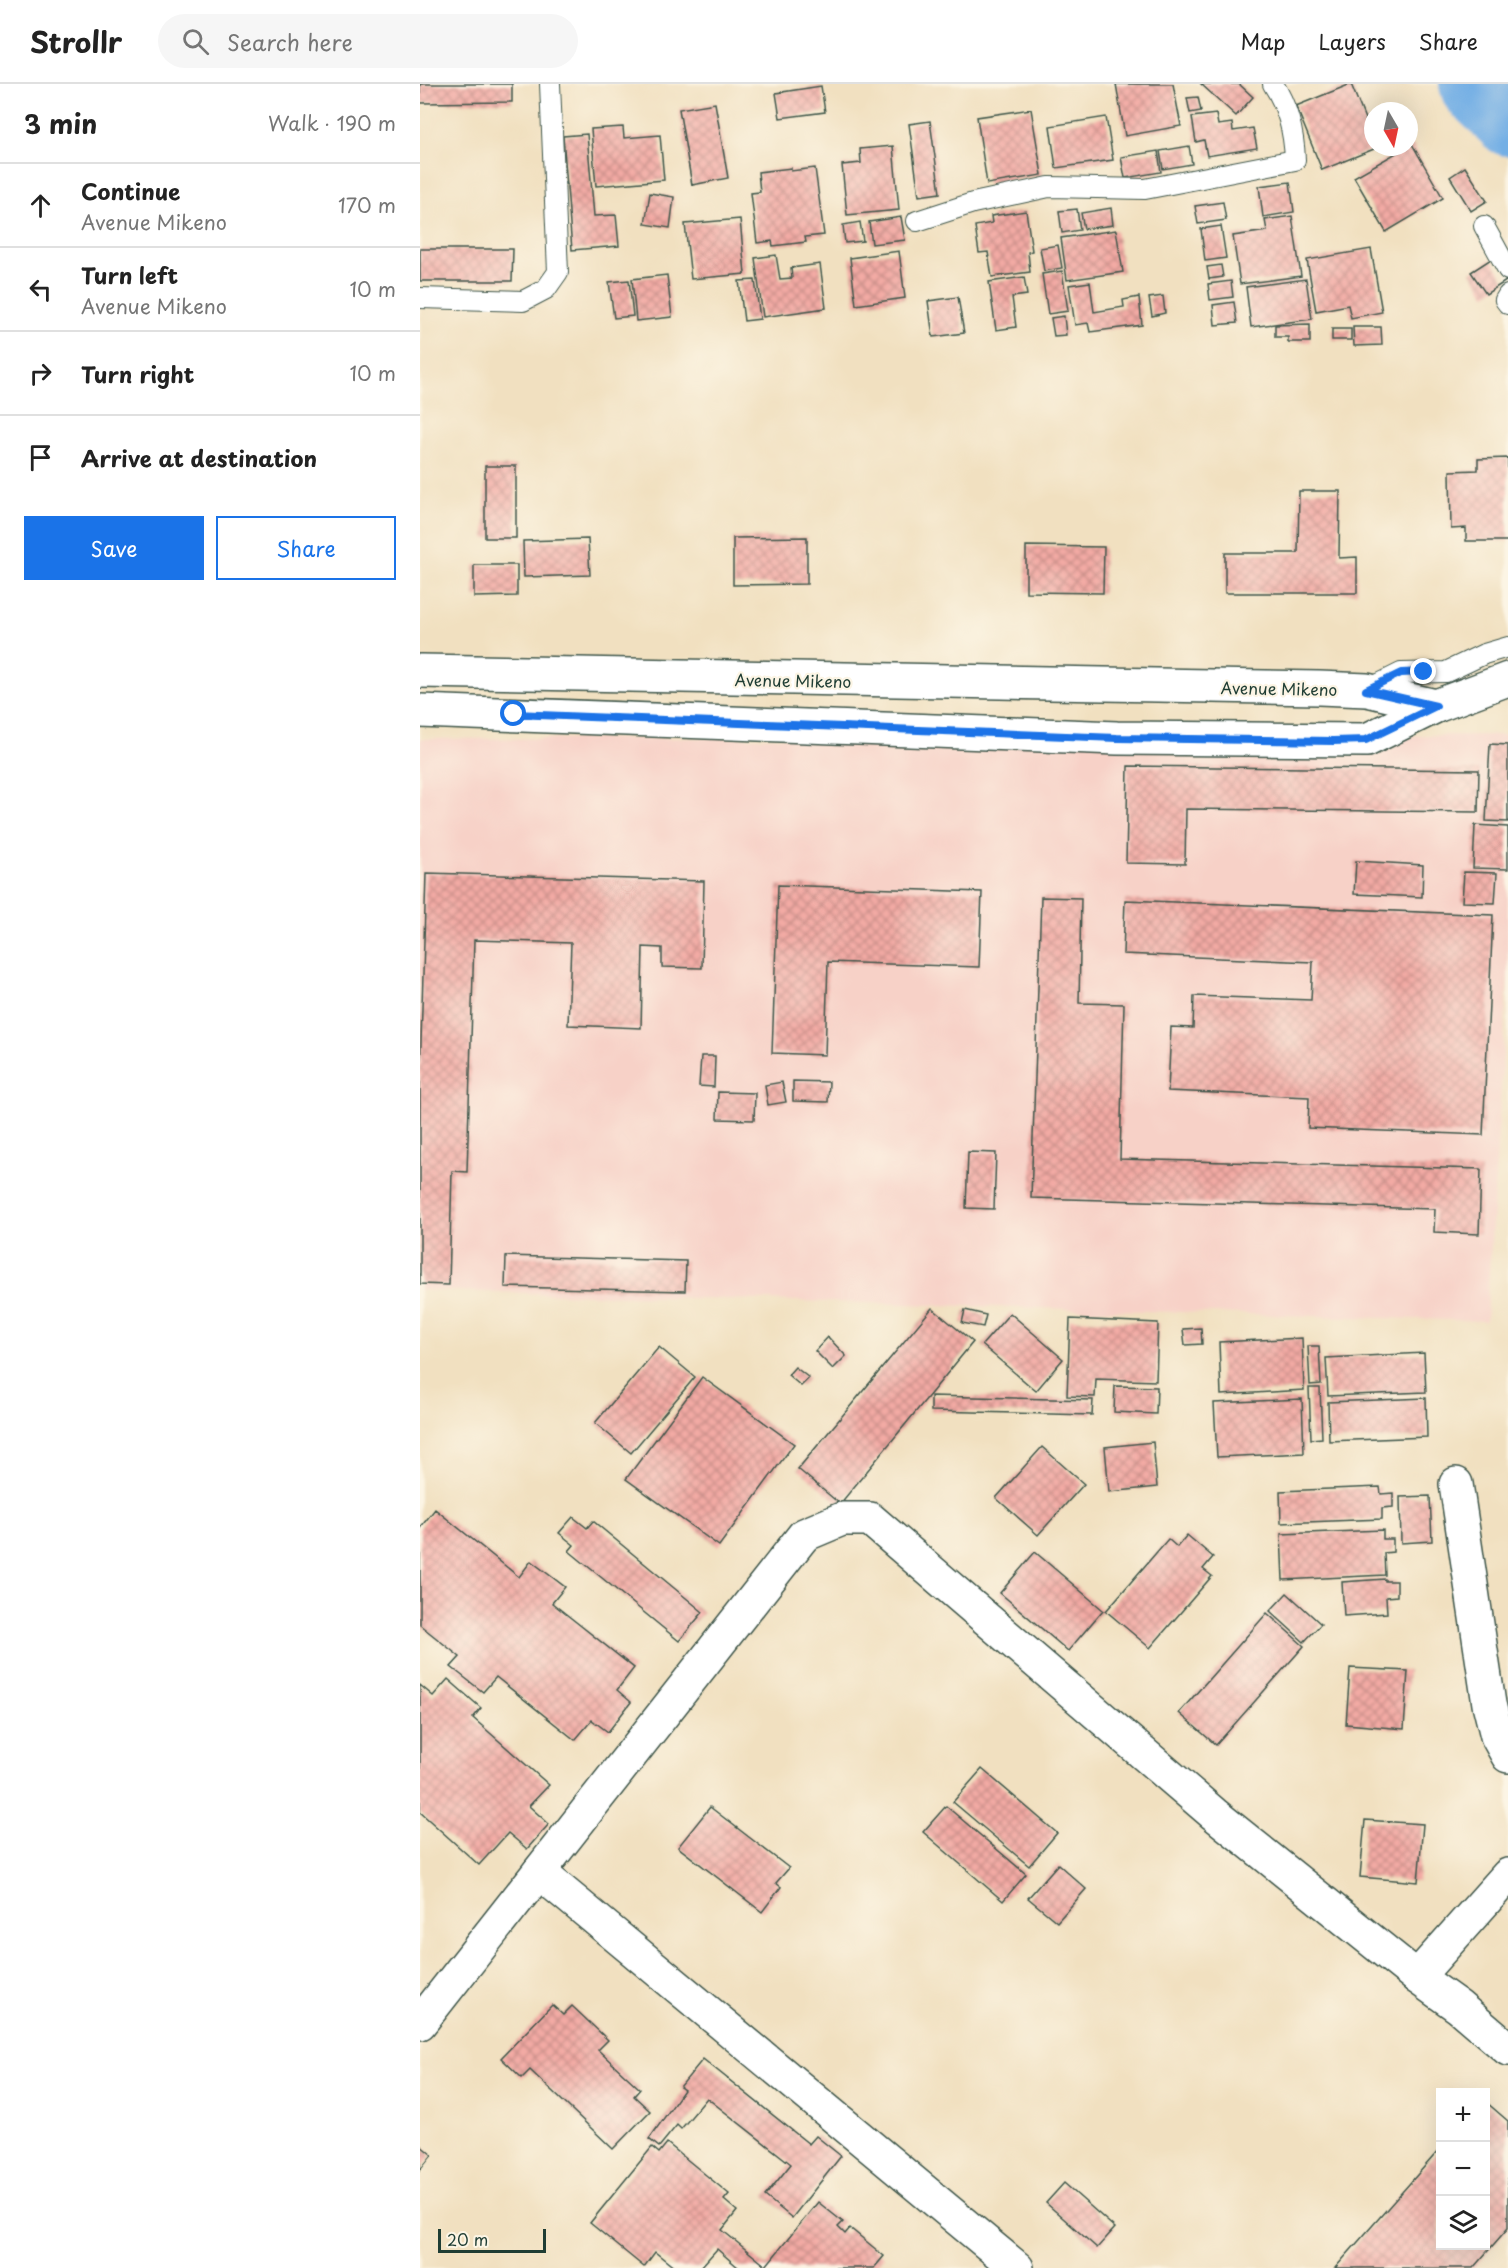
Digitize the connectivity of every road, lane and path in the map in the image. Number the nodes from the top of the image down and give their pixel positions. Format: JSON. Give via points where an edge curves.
{"nodes":[{"id":1,"x":550,"y":84,"type":"edge"},
{"id":2,"x":1273,"y":84,"type":"edge"},
{"id":3,"x":917,"y":221,"type":"dead end"},
{"id":4,"x":1484,"y":226,"type":"dead end"},
{"id":5,"x":1508,"y":270,"type":"edge"},
{"id":6,"x":1508,"y":296,"type":"edge"},
{"id":7,"x":420,"y":298,"type":"edge"},
{"id":8,"x":1508,"y":304,"type":"edge"},
{"id":9,"x":1508,"y":647,"type":"edge"},
{"id":10,"x":420,"y":671,"type":"edge"},
{"id":11,"x":1508,"y":679,"type":"edge"},
{"id":12,"x":1366,"y":690,"type":"junction"},
{"id":13,"x":1436,"y":706,"type":"junction"},
{"id":14,"x":420,"y":711,"type":"edge"},
{"id":15,"x":1456,"y":1484,"type":"dead end"},
{"id":16,"x":1508,"y":1756,"type":"edge"},
{"id":17,"x":539,"y":1872,"type":"junction"},
{"id":18,"x":1508,"y":1875,"type":"edge"},
{"id":19,"x":1418,"y":1977,"type":"junction"},
{"id":20,"x":420,"y":2023,"type":"edge"},
{"id":21,"x":1508,"y":2049,"type":"edge"},
{"id":22,"x":1017,"y":2268,"type":"edge"}],
"edges":[{"from":1,"to":7,"type":"lane","via":[[558,272],[546,289],[523,301]]},
{"from":2,"to":3,"type":"lane","via":[[1294,136],[1295,160],[1145,189],[1049,187],[973,203]]},
{"from":4,"to":5,"type":"lane"},
{"from":6,"to":8,"type":"lane"},
{"from":9,"to":12,"type":"lane","via":[[1446,672],[1401,673]]},
{"from":10,"to":12,"type":"street","name":"Avenue Mikeno"},
{"from":11,"to":13,"type":"street"},
{"from":12,"to":13,"type":"street","name":"Avenue Mikeno"},
{"from":13,"to":14,"type":"street","via":[[1366,740],[1333,741],[1117,738]]},
{"from":15,"to":16,"type":"street","via":[[1489,1704],[1497,1736]]},
{"from":17,"to":19,"type":"street","via":[[804,1535],[842,1519],[870,1519],[1214,1814]]},
{"from":17,"to":20,"type":"street"},
{"from":17,"to":22,"type":"street"},
{"from":18,"to":19,"type":"street"},
{"from":19,"to":21,"type":"street"}]}
